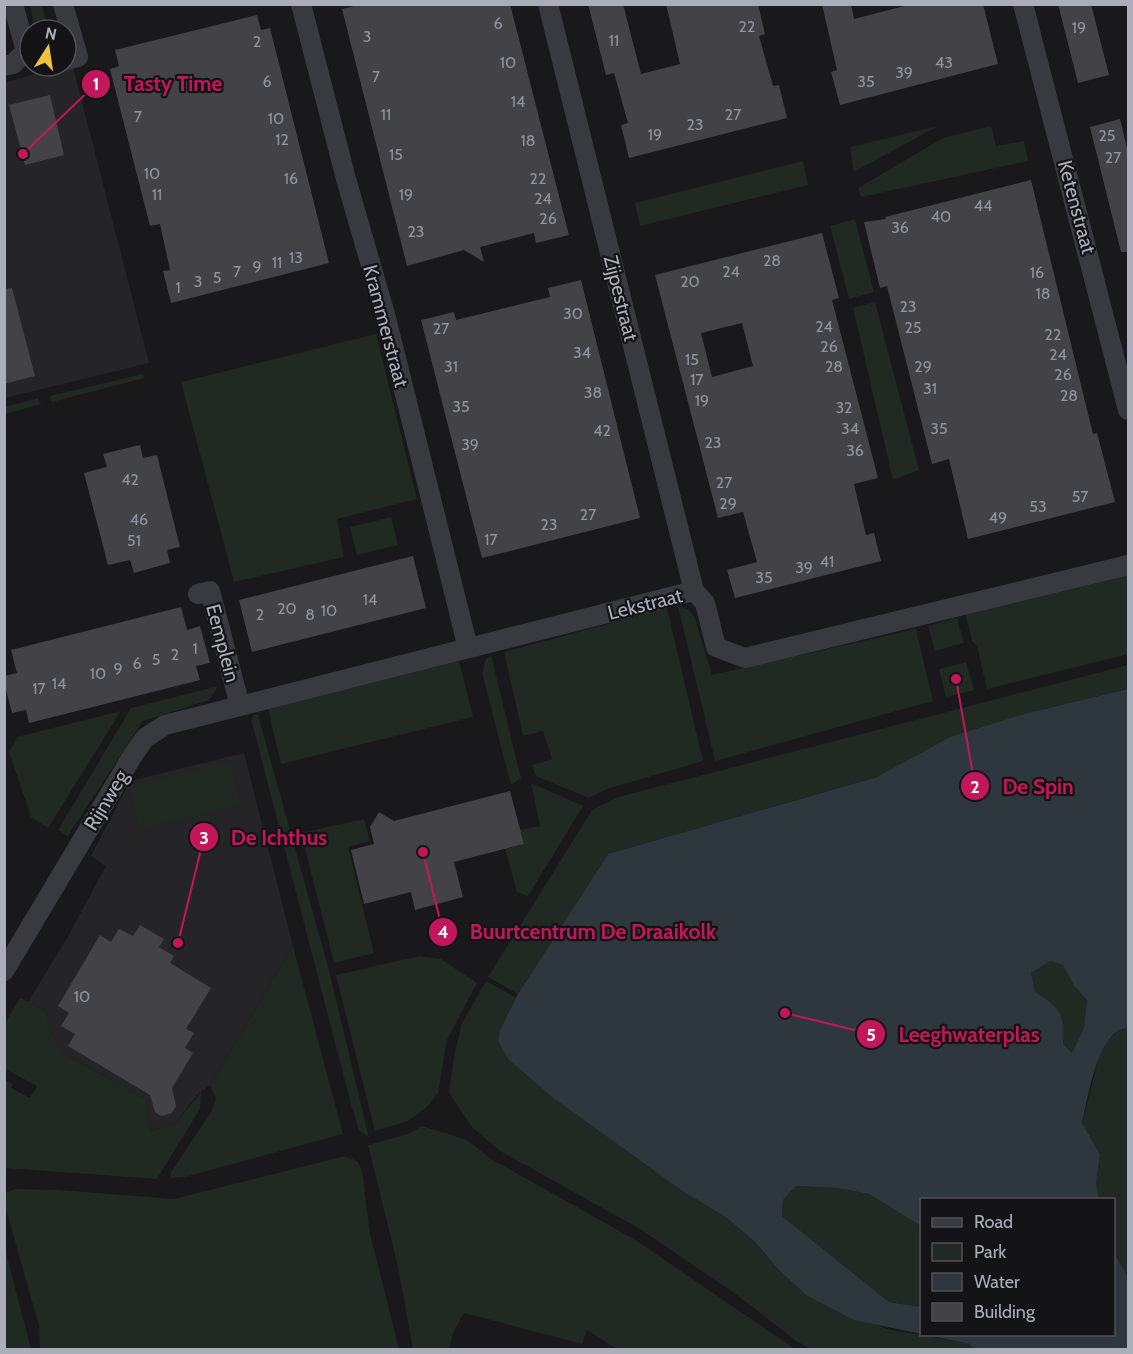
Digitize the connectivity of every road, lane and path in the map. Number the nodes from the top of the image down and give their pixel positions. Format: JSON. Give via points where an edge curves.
{"nodes":[{"id":1,"x":13,"y":4,"type":"edge"},
{"id":2,"x":301,"y":4,"type":"edge"},
{"id":3,"x":548,"y":4,"type":"edge"},
{"id":4,"x":1023,"y":4,"type":"edge"},
{"id":5,"x":18,"y":20,"type":"edge"},
{"id":6,"x":18,"y":60,"type":"edge"},
{"id":7,"x":4,"y":66,"type":"edge"},
{"id":8,"x":1128,"y":410,"type":"edge"},
{"id":9,"x":1128,"y":565,"type":"edge"},
{"id":10,"x":694,"y":591,"type":"junction"},
{"id":11,"x":198,"y":594,"type":"dead end"},
{"id":12,"x":468,"y":648,"type":"junction"},
{"id":13,"x":265,"y":700,"type":"joint"},
{"id":14,"x":240,"y":706,"type":"junction"},
{"id":15,"x":4,"y":971,"type":"edge"}],
"edges":[{"from":1,"to":5,"type":"street"},
{"from":2,"to":12,"type":"street","name":"Krammerstraat","via":[[385,314]]},
{"from":3,"to":10,"type":"street","name":"Zijpestraat"},
{"from":4,"to":8,"type":"street","name":"Ketenstraat"},
{"from":6,"to":7,"type":"street"},
{"from":9,"to":10,"type":"street","name":"Lekstraat","via":[[745,658],[717,647],[705,603]]},
{"from":10,"to":12,"type":"street","name":"Lekstraat"},
{"from":11,"to":14,"type":"street","name":"Eemplein","via":[[210,591]]},
{"from":12,"to":13,"type":"street","name":"Lekstraat"},
{"from":13,"to":14,"type":"street","name":"Rijnweg"},
{"from":14,"to":15,"type":"street","name":"Rijnweg","via":[[165,725],[145,738]]}]}
